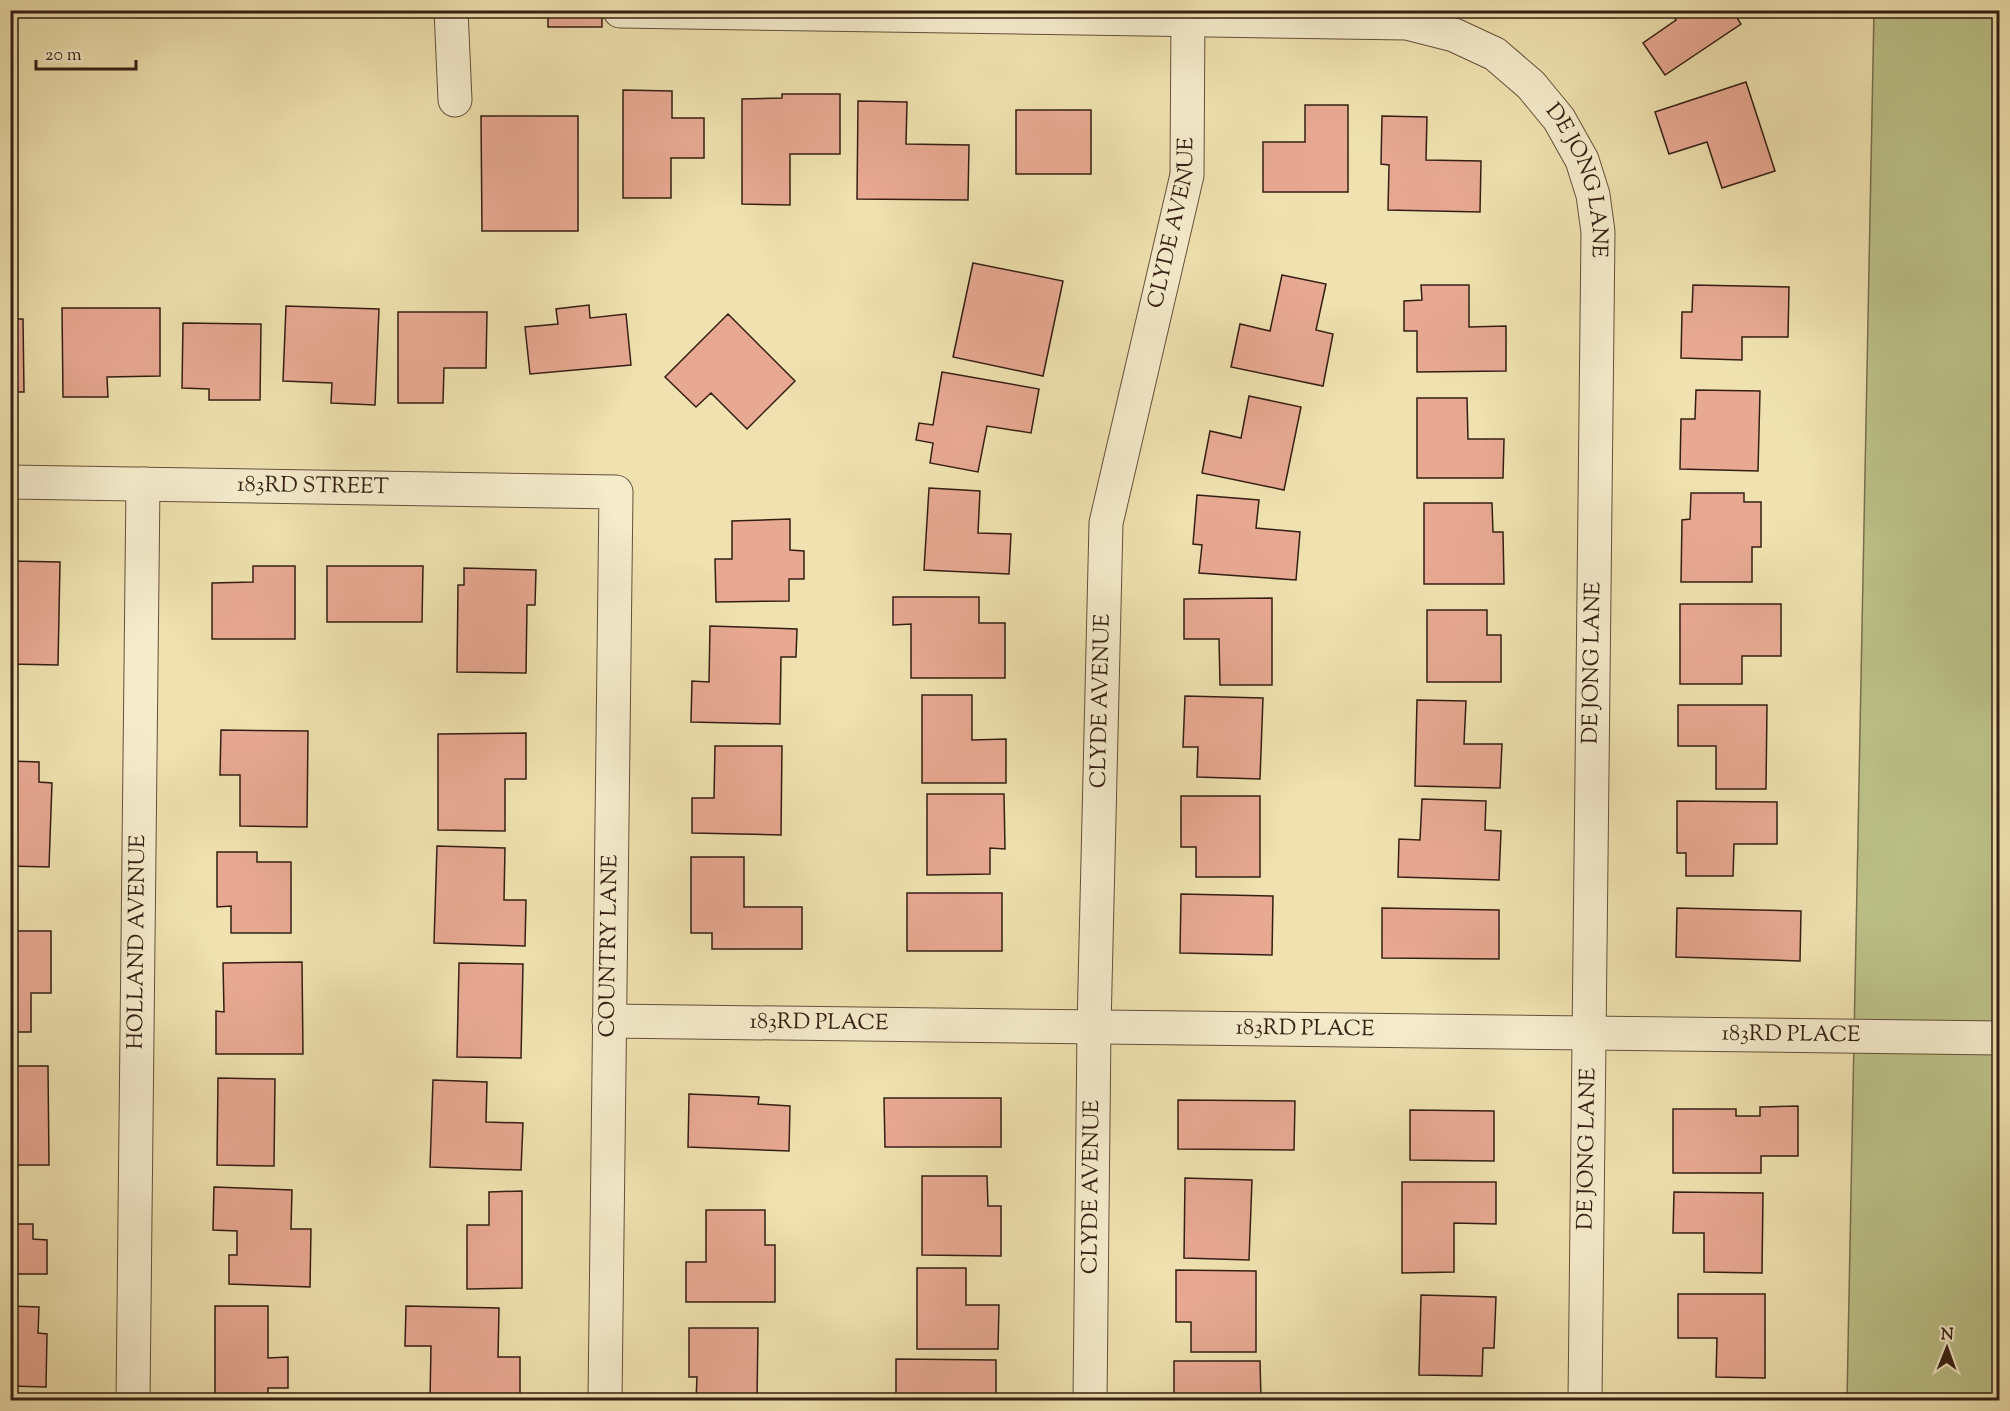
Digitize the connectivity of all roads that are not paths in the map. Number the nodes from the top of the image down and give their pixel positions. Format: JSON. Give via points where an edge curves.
{"nodes":[{"id":1,"x":451,"y":10,"type":"edge"},
{"id":2,"x":620,"y":11,"type":"edge"},
{"id":3,"x":1188,"y":15,"type":"edge"},
{"id":4,"x":455,"y":100,"type":"dead end"},
{"id":5,"x":10,"y":482,"type":"edge"},
{"id":6,"x":143,"y":483,"type":"junction"},
{"id":7,"x":616,"y":492,"type":"joint"},
{"id":8,"x":609,"y":1021,"type":"junction"},
{"id":9,"x":1094,"y":1028,"type":"junction"},
{"id":10,"x":1589,"y":1034,"type":"junction"},
{"id":11,"x":2000,"y":1038,"type":"edge"},
{"id":12,"x":133,"y":1401,"type":"edge"},
{"id":13,"x":605,"y":1401,"type":"edge"},
{"id":14,"x":1090,"y":1401,"type":"edge"},
{"id":15,"x":1585,"y":1401,"type":"edge"}],
"edges":[{"from":1,"to":4,"type":"street"},
{"from":2,"to":3,"type":"street","name":"DE JONG LANE"},
{"from":3,"to":9,"type":"street","name":"CLYDE AVENUE","via":[[1187,175],[1106,523]]},
{"from":3,"to":10,"type":"street","name":"DE JONG LANE","via":[[1407,23],[1454,35],[1495,54],[1531,85],[1559,119],[1582,160],[1593,195],[1598,232]]},
{"from":5,"to":6,"type":"street","name":"183RD STREET"},
{"from":6,"to":7,"type":"street","name":"183RD STREET"},
{"from":6,"to":12,"type":"street","name":"HOLLAND AVENUE"},
{"from":7,"to":8,"type":"street","name":"COUNTRY LANE"},
{"from":8,"to":9,"type":"street","name":"183RD PLACE"},
{"from":8,"to":13,"type":"street","name":"COUNTRY LANE"},
{"from":9,"to":10,"type":"street","name":"183RD PLACE"},
{"from":9,"to":14,"type":"street","name":"CLYDE AVENUE"},
{"from":10,"to":11,"type":"street","name":"183RD PLACE"},
{"from":10,"to":15,"type":"street","name":"DE JONG LANE"}]}
